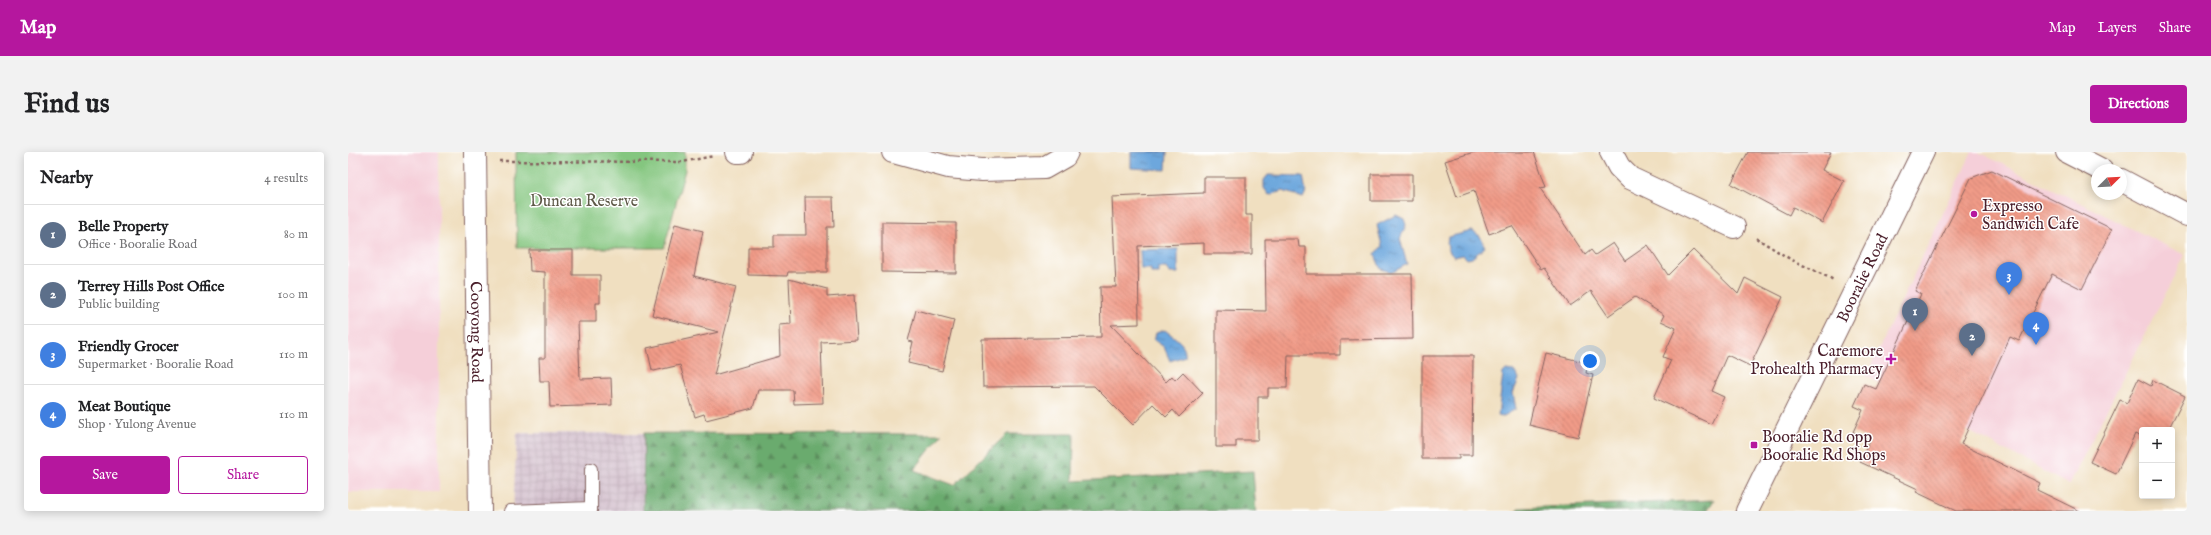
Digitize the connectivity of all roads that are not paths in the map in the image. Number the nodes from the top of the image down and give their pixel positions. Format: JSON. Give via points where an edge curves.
{"nodes":[{"id":1,"x":736,"y":152,"type":"edge"},
{"id":2,"x":741,"y":152,"type":"edge"},
{"id":3,"x":893,"y":152,"type":"edge"},
{"id":4,"x":1067,"y":152,"type":"edge"},
{"id":5,"x":1611,"y":152,"type":"edge"},
{"id":6,"x":1923,"y":152,"type":"edge"},
{"id":7,"x":2067,"y":152,"type":"edge"},
{"id":8,"x":475,"y":156,"type":"edge"},
{"id":9,"x":2091,"y":164,"type":"edge"},
{"id":10,"x":2127,"y":183,"type":"edge"},
{"id":11,"x":2187,"y":215,"type":"edge"},
{"id":12,"x":1734,"y":227,"type":"road end"},
{"id":13,"x":591,"y":469,"type":"dead end"},
{"id":14,"x":591,"y":509,"type":"edge"},
{"id":15,"x":480,"y":511,"type":"edge"},
{"id":16,"x":510,"y":511,"type":"edge"},
{"id":17,"x":1746,"y":511,"type":"edge"}],
"edges":[{"from":1,"to":2,"type":"street"},
{"from":3,"to":4,"type":"street","via":[[948,167],[982,170],[1044,168],[1065,156]]},
{"from":5,"to":12,"type":"street","via":[[1619,167],[1630,178]]},
{"from":6,"to":17,"type":"street","name":"Booralie Road"},
{"from":7,"to":9,"type":"street"},
{"from":8,"to":15,"type":"street","name":"Cooyong Road"},
{"from":10,"to":11,"type":"street"},
{"from":13,"to":14,"type":"lane"},
{"from":14,"to":16,"type":"lane"}]}
